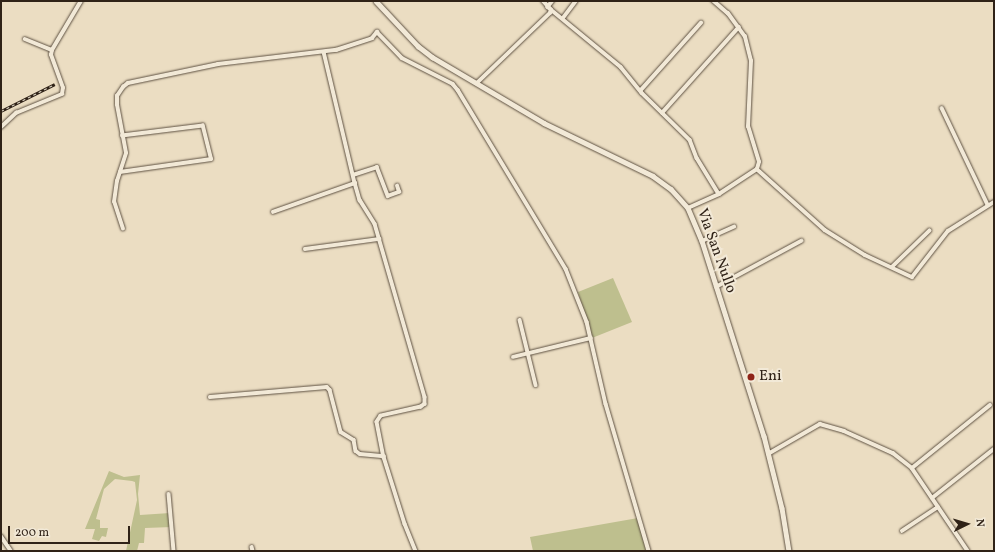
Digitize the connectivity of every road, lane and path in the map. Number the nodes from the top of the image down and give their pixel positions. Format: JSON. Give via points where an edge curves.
{"nodes":[{"id":1,"x":81,"y":1,"type":"edge"},
{"id":2,"x":376,"y":1,"type":"edge"},
{"id":3,"x":543,"y":1,"type":"edge"},
{"id":4,"x":553,"y":1,"type":"edge"},
{"id":5,"x":576,"y":1,"type":"edge"},
{"id":6,"x":713,"y":1,"type":"edge"},
{"id":7,"x":548,"y":7,"type":"junction"},
{"id":8,"x":563,"y":18,"type":"junction"},
{"id":9,"x":701,"y":23,"type":"dead end"},
{"id":10,"x":739,"y":27,"type":"junction"},
{"id":11,"x":25,"y":39,"type":"dead end"},
{"id":12,"x":52,"y":50,"type":"junction"},
{"id":13,"x":324,"y":52,"type":"junction"},
{"id":14,"x":477,"y":83,"type":"junction"},
{"id":15,"x":641,"y":90,"type":"junction"},
{"id":16,"x":942,"y":108,"type":"dead end"},
{"id":17,"x":662,"y":113,"type":"junction"},
{"id":18,"x":1,"y":127,"type":"edge"},
{"id":19,"x":123,"y":136,"type":"junction"},
{"id":20,"x":757,"y":169,"type":"junction"},
{"id":21,"x":120,"y":172,"type":"junction"},
{"id":22,"x":353,"y":174,"type":"junction"},
{"id":23,"x":355,"y":183,"type":"junction"},
{"id":24,"x":397,"y":186,"type":"dead end"},
{"id":25,"x":719,"y":194,"type":"junction"},
{"id":26,"x":994,"y":202,"type":"edge"},
{"id":27,"x":988,"y":205,"type":"junction"},
{"id":28,"x":688,"y":208,"type":"junction"},
{"id":29,"x":273,"y":212,"type":"dead end"},
{"id":30,"x":734,"y":228,"type":"dead end"},
{"id":31,"x":123,"y":229,"type":"dead end"},
{"id":32,"x":929,"y":231,"type":"dead end"},
{"id":33,"x":380,"y":240,"type":"junction"},
{"id":34,"x":702,"y":240,"type":"junction"},
{"id":35,"x":801,"y":241,"type":"dead end"},
{"id":36,"x":305,"y":248,"type":"dead end"},
{"id":37,"x":892,"y":267,"type":"junction"},
{"id":38,"x":716,"y":286,"type":"junction"},
{"id":39,"x":520,"y":320,"type":"dead end"},
{"id":40,"x":591,"y":338,"type":"junction"},
{"id":41,"x":528,"y":353,"type":"junction"},
{"id":42,"x":513,"y":357,"type":"dead end"},
{"id":43,"x":536,"y":385,"type":"dead end"},
{"id":44,"x":210,"y":397,"type":"dead end"},
{"id":45,"x":990,"y":405,"type":"dead end"},
{"id":46,"x":994,"y":449,"type":"edge"},
{"id":47,"x":768,"y":454,"type":"junction"},
{"id":48,"x":384,"y":456,"type":"junction"},
{"id":49,"x":912,"y":468,"type":"junction"},
{"id":50,"x":169,"y":494,"type":"dead end"},
{"id":51,"x":932,"y":498,"type":"junction"},
{"id":52,"x":938,"y":507,"type":"junction"},
{"id":53,"x":902,"y":531,"type":"dead end"},
{"id":54,"x":1,"y":536,"type":"edge"},
{"id":55,"x":11,"y":551,"type":"edge"},
{"id":56,"x":174,"y":551,"type":"edge"},
{"id":57,"x":416,"y":551,"type":"edge"},
{"id":58,"x":649,"y":551,"type":"edge"},
{"id":59,"x":789,"y":551,"type":"edge"},
{"id":60,"x":968,"y":551,"type":"edge"}],
"edges":[{"from":1,"to":12,"type":"street"},
{"from":2,"to":14,"type":"street","name":"Via San Nullo","via":[[418,46]]},
{"from":3,"to":7,"type":"street"},
{"from":4,"to":7,"type":"street"},
{"from":5,"to":8,"type":"street"},
{"from":6,"to":10,"type":"street"},
{"from":7,"to":8,"type":"street"},
{"from":7,"to":14,"type":"street","via":[[550,14]]},
{"from":8,"to":15,"type":"street","via":[[621,67]]},
{"from":9,"to":15,"type":"street"},
{"from":10,"to":17,"type":"street"},
{"from":10,"to":20,"type":"street","via":[[751,61],[748,120],[759,162]]},
{"from":11,"to":12,"type":"street"},
{"from":12,"to":18,"type":"street","via":[[63,88],[62,94],[16,113]]},
{"from":13,"to":19,"type":"street","via":[[218,64],[128,83],[119,91],[116,100]]},
{"from":13,"to":22,"type":"street"},
{"from":13,"to":40,"type":"street","via":[[372,38],[377,32],[402,58],[458,90],[566,269],[579,298]]},
{"from":14,"to":28,"type":"street","name":"Via San Nullo","via":[[544,123],[653,176],[671,189]]},
{"from":15,"to":17,"type":"street"},
{"from":16,"to":27,"type":"street"},
{"from":17,"to":25,"type":"street","via":[[690,140],[697,158]]},
{"from":19,"to":21,"type":"street","via":[[126,153]]},
{"from":19,"to":21,"type":"street","via":[[203,126],[211,159]]},
{"from":20,"to":25,"type":"street"},
{"from":20,"to":37,"type":"street","via":[[825,230],[865,255]]},
{"from":21,"to":31,"type":"street","via":[[114,202]]},
{"from":22,"to":23,"type":"street"},
{"from":22,"to":24,"type":"street","via":[[377,167],[388,196],[398,192]]},
{"from":23,"to":29,"type":"street"},
{"from":23,"to":33,"type":"street","via":[[360,200],[375,224]]},
{"from":25,"to":28,"type":"street"},
{"from":26,"to":27,"type":"street"},
{"from":27,"to":37,"type":"street","via":[[948,231],[912,277]]},
{"from":28,"to":34,"type":"street","name":"Via San Nullo"},
{"from":30,"to":34,"type":"street"},
{"from":32,"to":37,"type":"street"},
{"from":33,"to":36,"type":"street"},
{"from":33,"to":48,"type":"street","via":[[426,401],[421,407],[378,418]]},
{"from":34,"to":38,"type":"street","name":"Via San Nullo"},
{"from":35,"to":38,"type":"street"},
{"from":38,"to":47,"type":"street","name":"Via San Nullo"},
{"from":39,"to":41,"type":"street"},
{"from":40,"to":41,"type":"street"},
{"from":40,"to":58,"type":"street","via":[[606,404]]},
{"from":41,"to":42,"type":"street"},
{"from":41,"to":43,"type":"street"},
{"from":44,"to":48,"type":"street","via":[[327,387],[341,432],[354,440],[356,451],[360,454]]},
{"from":45,"to":49,"type":"street"},
{"from":46,"to":51,"type":"street"},
{"from":47,"to":49,"type":"street","via":[[820,424],[893,453]]},
{"from":47,"to":59,"type":"street","name":"Via San Nullo"},
{"from":48,"to":57,"type":"street"},
{"from":49,"to":51,"type":"street"},
{"from":50,"to":56,"type":"street"},
{"from":51,"to":52,"type":"street"},
{"from":52,"to":53,"type":"street"},
{"from":52,"to":60,"type":"street"},
{"from":54,"to":55,"type":"street"}]}
